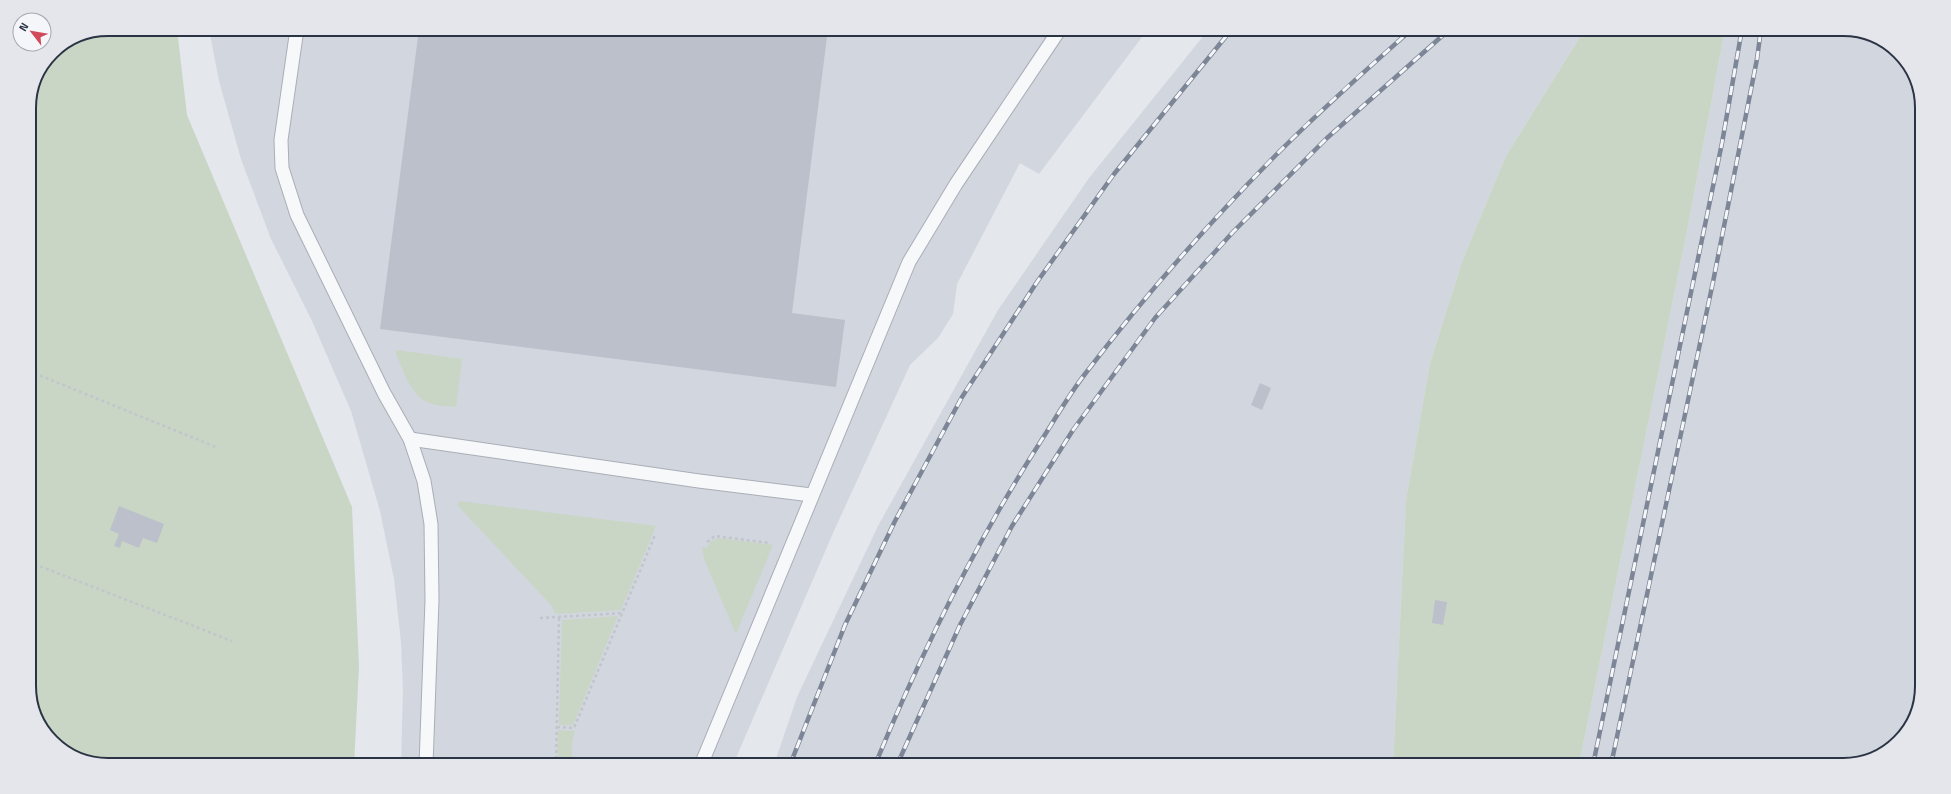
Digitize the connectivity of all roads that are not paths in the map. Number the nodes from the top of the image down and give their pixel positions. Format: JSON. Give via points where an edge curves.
{"nodes":[{"id":1,"x":295,"y":36,"type":"edge"},
{"id":2,"x":1055,"y":36,"type":"edge"},
{"id":3,"x":410,"y":439,"type":"junction"},
{"id":4,"x":811,"y":495,"type":"junction"},
{"id":5,"x":426,"y":758,"type":"edge"},
{"id":6,"x":704,"y":758,"type":"edge"}],
"edges":[{"from":1,"to":3,"type":"lane","via":[[281,140],[282,168],[297,215],[384,393]]},
{"from":2,"to":4,"type":"lane","via":[[956,184],[909,262]]},
{"from":3,"to":4,"type":"lane"},
{"from":3,"to":5,"type":"lane","via":[[424,482],[431,524],[432,600]]},
{"from":4,"to":6,"type":"lane"}]}
